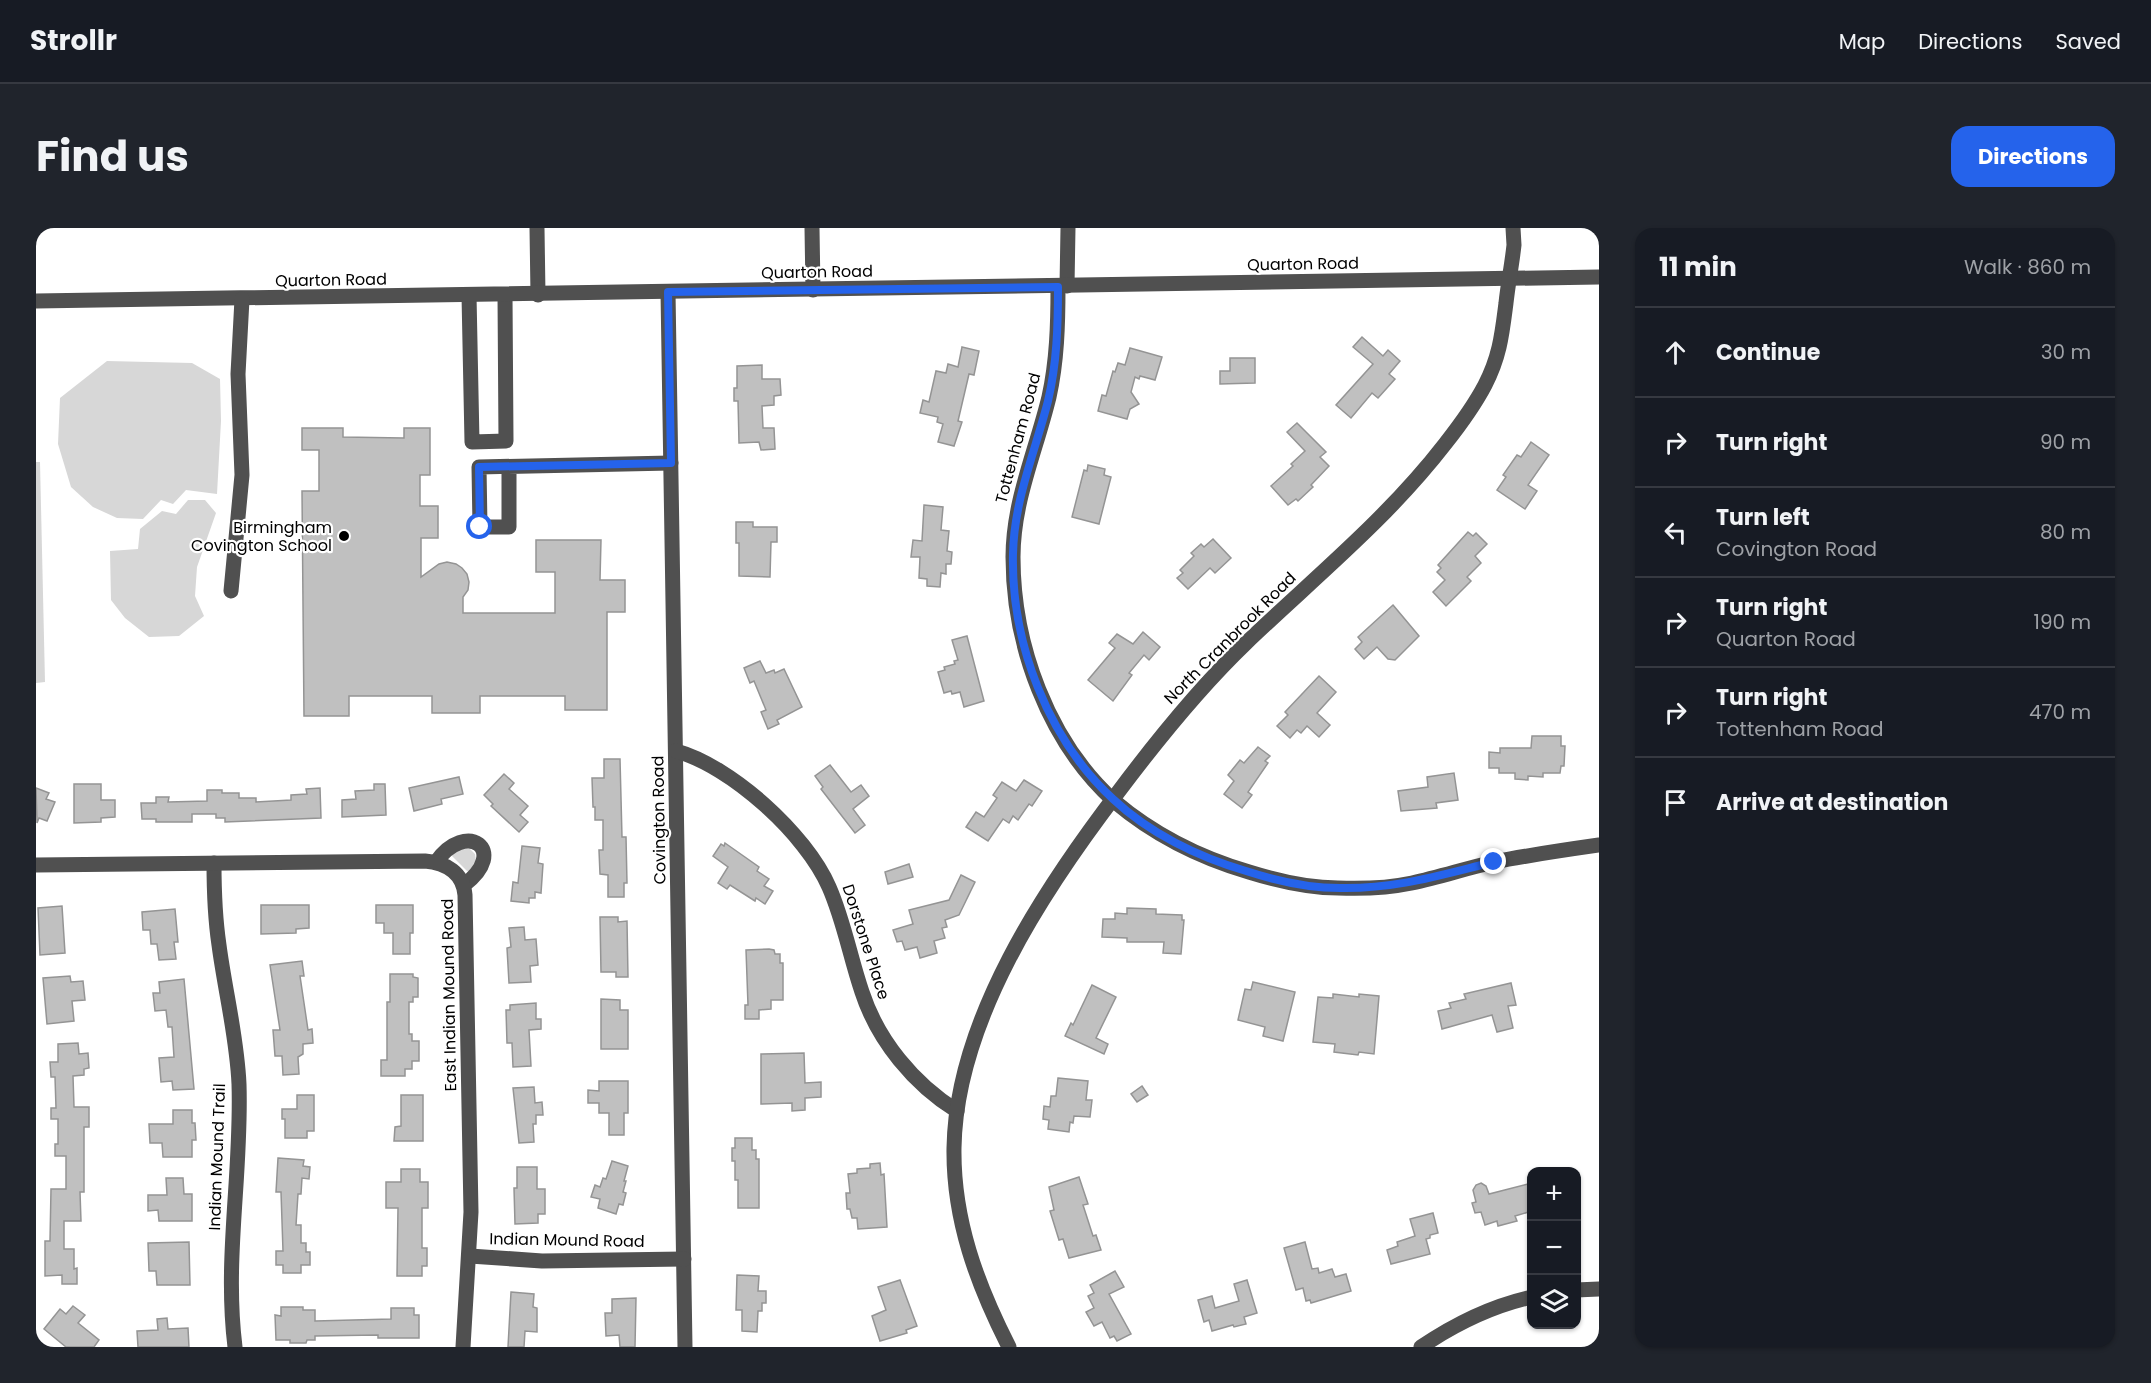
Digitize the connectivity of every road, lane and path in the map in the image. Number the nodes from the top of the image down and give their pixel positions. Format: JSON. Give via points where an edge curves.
{"nodes":[{"id":1,"x":537,"y":228,"type":"edge"},
{"id":2,"x":812,"y":228,"type":"edge"},
{"id":3,"x":1068,"y":228,"type":"edge"},
{"id":4,"x":1513,"y":228,"type":"edge"},
{"id":5,"x":1599,"y":277,"type":"edge"},
{"id":6,"x":1510,"y":278,"type":"junction"},
{"id":7,"x":1062,"y":286,"type":"junction"},
{"id":8,"x":813,"y":290,"type":"junction"},
{"id":9,"x":668,"y":292,"type":"junction"},
{"id":10,"x":505,"y":295,"type":"junction"},
{"id":11,"x":538,"y":295,"type":"junction"},
{"id":12,"x":468,"y":296,"type":"junction"},
{"id":13,"x":242,"y":299,"type":"junction"},
{"id":14,"x":36,"y":301,"type":"edge"},
{"id":15,"x":671,"y":463,"type":"junction"},
{"id":16,"x":509,"y":467,"type":"dead end"},
{"id":17,"x":231,"y":591,"type":"dead end"},
{"id":18,"x":676,"y":751,"type":"junction"},
{"id":19,"x":1113,"y":799,"type":"junction"},
{"id":20,"x":1599,"y":844,"type":"edge"},
{"id":21,"x":436,"y":862,"type":"junction"},
{"id":22,"x":214,"y":863,"type":"junction"},
{"id":23,"x":36,"y":865,"type":"edge"},
{"id":24,"x":464,"y":885,"type":"junction"},
{"id":25,"x":957,"y":1112,"type":"junction"},
{"id":26,"x":470,"y":1256,"type":"junction"},
{"id":27,"x":684,"y":1259,"type":"junction"},
{"id":28,"x":1599,"y":1289,"type":"edge"},
{"id":29,"x":1581,"y":1290,"type":"edge"},
{"id":30,"x":1527,"y":1299,"type":"edge"},
{"id":31,"x":234,"y":1347,"type":"edge"},
{"id":32,"x":463,"y":1347,"type":"edge"},
{"id":33,"x":685,"y":1347,"type":"edge"},
{"id":34,"x":1009,"y":1347,"type":"edge"},
{"id":35,"x":1421,"y":1347,"type":"edge"}],
"edges":[{"from":1,"to":11,"type":"street"},
{"from":2,"to":8,"type":"street"},
{"from":3,"to":7,"type":"street","name":"Tottenham Road"},
{"from":4,"to":6,"type":"street","name":"North Cranbrook Road"},
{"from":5,"to":6,"type":"street","name":"Quarton Road"},
{"from":6,"to":7,"type":"street","name":"Quarton Road"},
{"from":6,"to":19,"type":"street","name":"North Cranbrook Road","via":[[1497,360],[1452,436],[1382,516],[1212,678]]},
{"from":7,"to":8,"type":"street","name":"Quarton Road"},
{"from":7,"to":19,"type":"street","name":"Tottenham Road","via":[[1052,380],[1016,516],[1015,595],[1030,665],[1049,712],[1086,771]]},
{"from":8,"to":9,"type":"street","name":"Quarton Road"},
{"from":9,"to":11,"type":"street","name":"Quarton Road"},
{"from":9,"to":15,"type":"street","name":"Covington Road"},
{"from":10,"to":11,"type":"street","name":"Quarton Road"},
{"from":10,"to":12,"type":"street","name":"Quarton Road"},
{"from":10,"to":12,"type":"street","via":[[506,441],[472,442]]},
{"from":12,"to":13,"type":"street","name":"Quarton Road"},
{"from":13,"to":14,"type":"street","name":"Quarton Road"},
{"from":13,"to":17,"type":"street","via":[[238,374],[242,475]]},
{"from":15,"to":16,"type":"street"},
{"from":15,"to":18,"type":"street","name":"Covington Road"},
{"from":18,"to":25,"type":"street","name":"Dorstone Place","via":[[723,773],[774,813],[805,848],[828,884],[862,993],[885,1041],[929,1092]]},
{"from":18,"to":27,"type":"street","name":"Covington Road"},
{"from":19,"to":20,"type":"street","name":"Tottenham Road","via":[[1160,834],[1208,858],[1272,879],[1317,887],[1399,885],[1494,862]]},
{"from":19,"to":25,"type":"street","name":"North Cranbrook Road","via":[[1051,885],[1008,963],[970,1051]]},
{"from":21,"to":22,"type":"street"},
{"from":21,"to":24,"type":"street","name":"East Indian Mound Road","via":[[455,871]]},
{"from":21,"to":24,"type":"street","via":[[449,846],[459,841],[478,844],[485,856],[484,863]]},
{"from":22,"to":23,"type":"street"},
{"from":22,"to":31,"type":"street","name":"Indian Mound Trail","via":[[219,944],[239,1082],[239,1150],[231,1258]]},
{"from":24,"to":26,"type":"street","name":"East Indian Mound Road"},
{"from":25,"to":34,"type":"street","name":"North Cranbrook Road","via":[[954,1146],[959,1216],[979,1282]]},
{"from":26,"to":27,"type":"street","name":"Indian Mound Road","via":[[551,1261]]},
{"from":26,"to":32,"type":"street","name":"Indian Mound Road"},
{"from":27,"to":33,"type":"street","name":"Covington Road"},
{"from":28,"to":29,"type":"street"},
{"from":30,"to":35,"type":"street","via":[[1460,1322]]}]}
